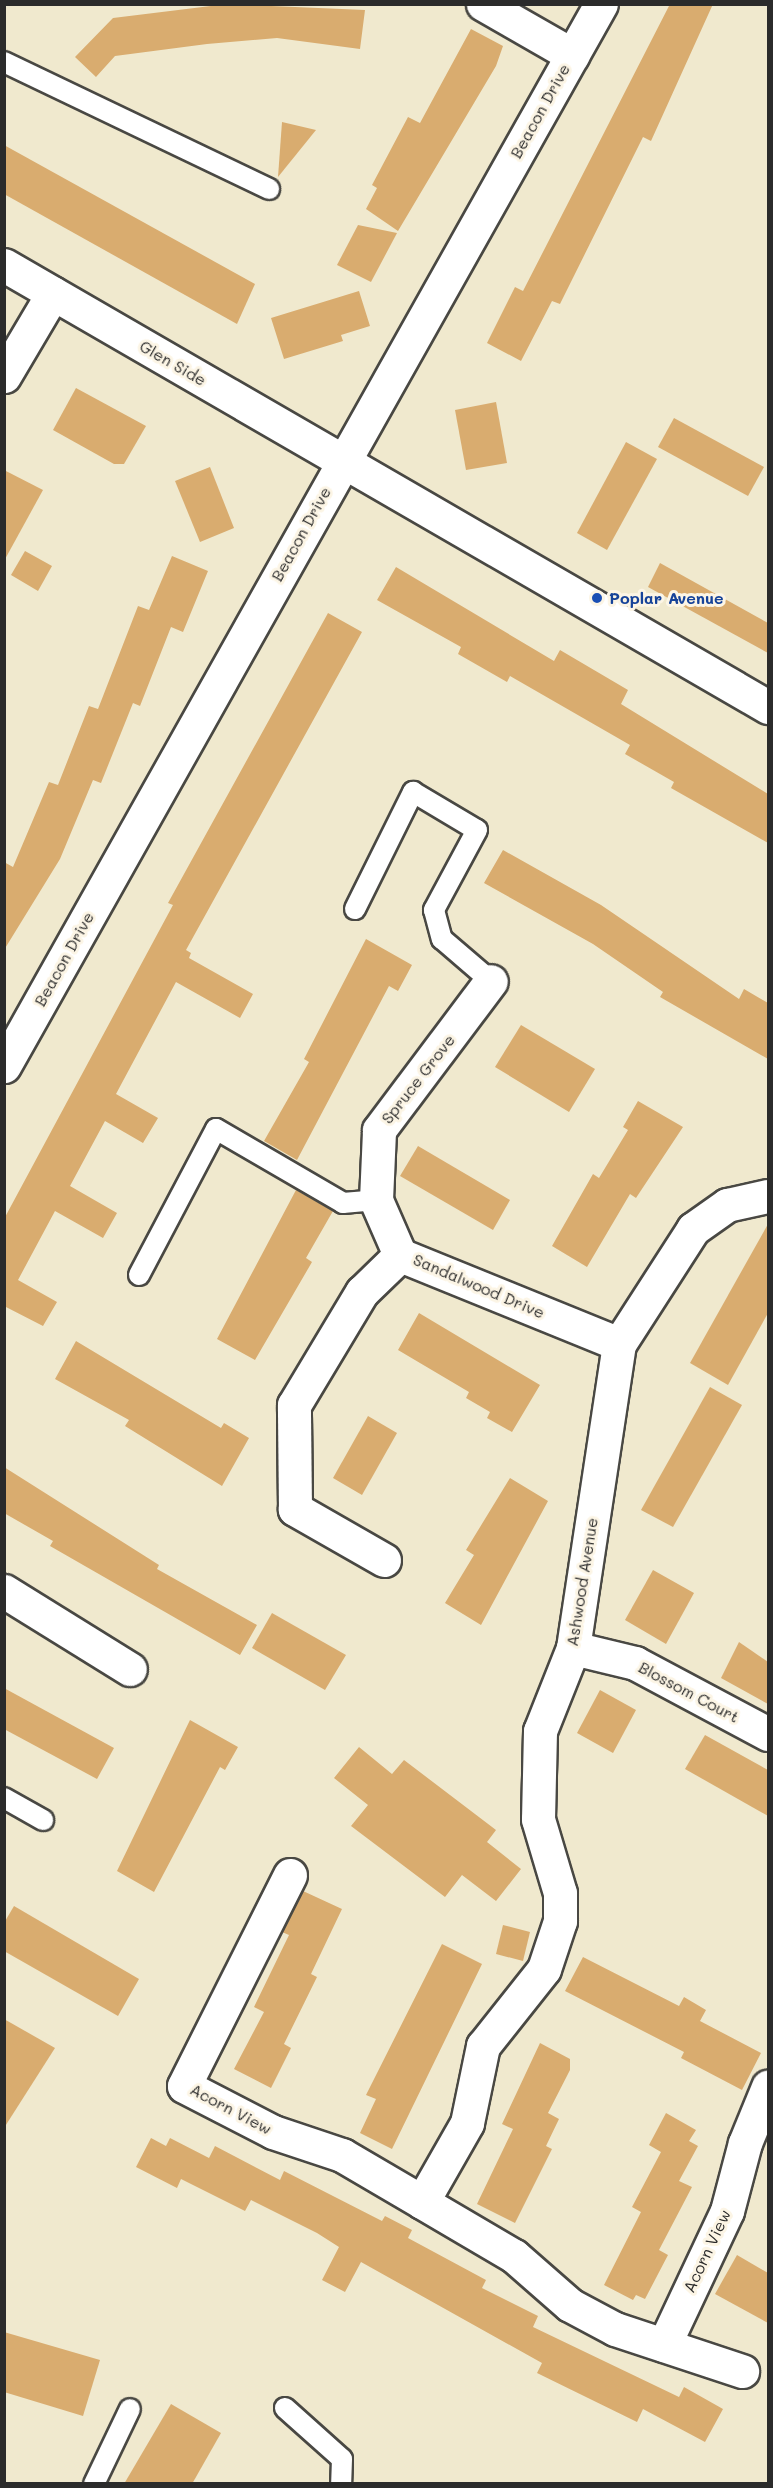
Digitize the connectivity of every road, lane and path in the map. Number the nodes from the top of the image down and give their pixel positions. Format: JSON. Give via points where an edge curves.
{"nodes":[{"id":1,"x":483,"y":4,"type":"edge"},
{"id":2,"x":602,"y":4,"type":"edge"},
{"id":3,"x":572,"y":55,"type":"junction"},
{"id":4,"x":4,"y":62,"type":"edge"},
{"id":5,"x":269,"y":189,"type":"dead end"},
{"id":6,"x":4,"y":265,"type":"edge"},
{"id":7,"x":53,"y":293,"type":"junction"},
{"id":8,"x":4,"y":376,"type":"edge"},
{"id":9,"x":341,"y":461,"type":"junction"},
{"id":10,"x":768,"y":707,"type":"edge"},
{"id":11,"x":355,"y":909,"type":"dead end"},
{"id":12,"x":491,"y":981,"type":"joint"},
{"id":13,"x":9,"y":1046,"type":"edge"},
{"id":14,"x":768,"y":1196,"type":"edge"},
{"id":15,"x":376,"y":1200,"type":"junction"},
{"id":16,"x":400,"y":1255,"type":"junction"},
{"id":17,"x":139,"y":1275,"type":"dead end"},
{"id":18,"x":619,"y":1344,"type":"junction"},
{"id":19,"x":384,"y":1560,"type":"dead end"},
{"id":20,"x":7,"y":1602,"type":"edge"},
{"id":21,"x":573,"y":1648,"type":"junction"},
{"id":22,"x":130,"y":1669,"type":"dead end"},
{"id":23,"x":768,"y":1734,"type":"edge"},
{"id":24,"x":4,"y":1798,"type":"edge"},
{"id":25,"x":43,"y":1820,"type":"dead end"},
{"id":26,"x":290,"y":1875,"type":"dead end"},
{"id":27,"x":768,"y":2087,"type":"edge"},
{"id":28,"x":422,"y":2202,"type":"junction"},
{"id":29,"x":664,"y":2345,"type":"junction"},
{"id":30,"x":742,"y":2371,"type":"dead end"},
{"id":31,"x":285,"y":2408,"type":"dead end"},
{"id":32,"x":130,"y":2409,"type":"dead end"},
{"id":33,"x":94,"y":2484,"type":"edge"},
{"id":34,"x":341,"y":2484,"type":"edge"}],
"edges":[{"from":1,"to":3,"type":"street"},
{"from":2,"to":3,"type":"street","name":"Beacon Drive"},
{"from":3,"to":9,"type":"street","name":"Beacon Drive"},
{"from":4,"to":5,"type":"lane"},
{"from":6,"to":7,"type":"street","name":"Glen Side"},
{"from":7,"to":8,"type":"street"},
{"from":7,"to":9,"type":"street","name":"Glen Side"},
{"from":9,"to":10,"type":"street"},
{"from":9,"to":13,"type":"street","name":"Beacon Drive"},
{"from":11,"to":12,"type":"lane","via":[[413,792],[477,830],[434,910],[442,939]]},
{"from":12,"to":15,"type":"street","name":"Spruce Grove","via":[[379,1130]]},
{"from":14,"to":18,"type":"street","name":"Ashwood Avenue","via":[[727,1205],[693,1228]]},
{"from":15,"to":16,"type":"street","name":"Spruce Grove"},
{"from":15,"to":17,"type":"lane","via":[[343,1203],[216,1129]]},
{"from":16,"to":18,"type":"street","name":"Sandalwood Drive"},
{"from":16,"to":19,"type":"street","name":"Sandalwood Drive","via":[[362,1292],[294,1405],[295,1509]]},
{"from":18,"to":21,"type":"street","name":"Ashwood Avenue"},
{"from":20,"to":22,"type":"street"},
{"from":21,"to":23,"type":"street","name":"Blossom Court","via":[[635,1663]]},
{"from":21,"to":28,"type":"street","name":"Ashwood Avenue","via":[[540,1731],[538,1819],[560,1893],[560,1921],[544,1968],[483,2046],[466,2123]]},
{"from":24,"to":25,"type":"lane"},
{"from":26,"to":28,"type":"street","name":"Acorn View","via":[[184,2086],[273,2132],[342,2156]]},
{"from":27,"to":29,"type":"street","name":"Acorn View","via":[[745,2143],[727,2211]]},
{"from":28,"to":29,"type":"street","name":"Acorn View","via":[[514,2256],[570,2306]]},
{"from":29,"to":30,"type":"street","name":"Acorn View"},
{"from":31,"to":34,"type":"lane","via":[[342,2459]]},
{"from":32,"to":33,"type":"lane"}]}
